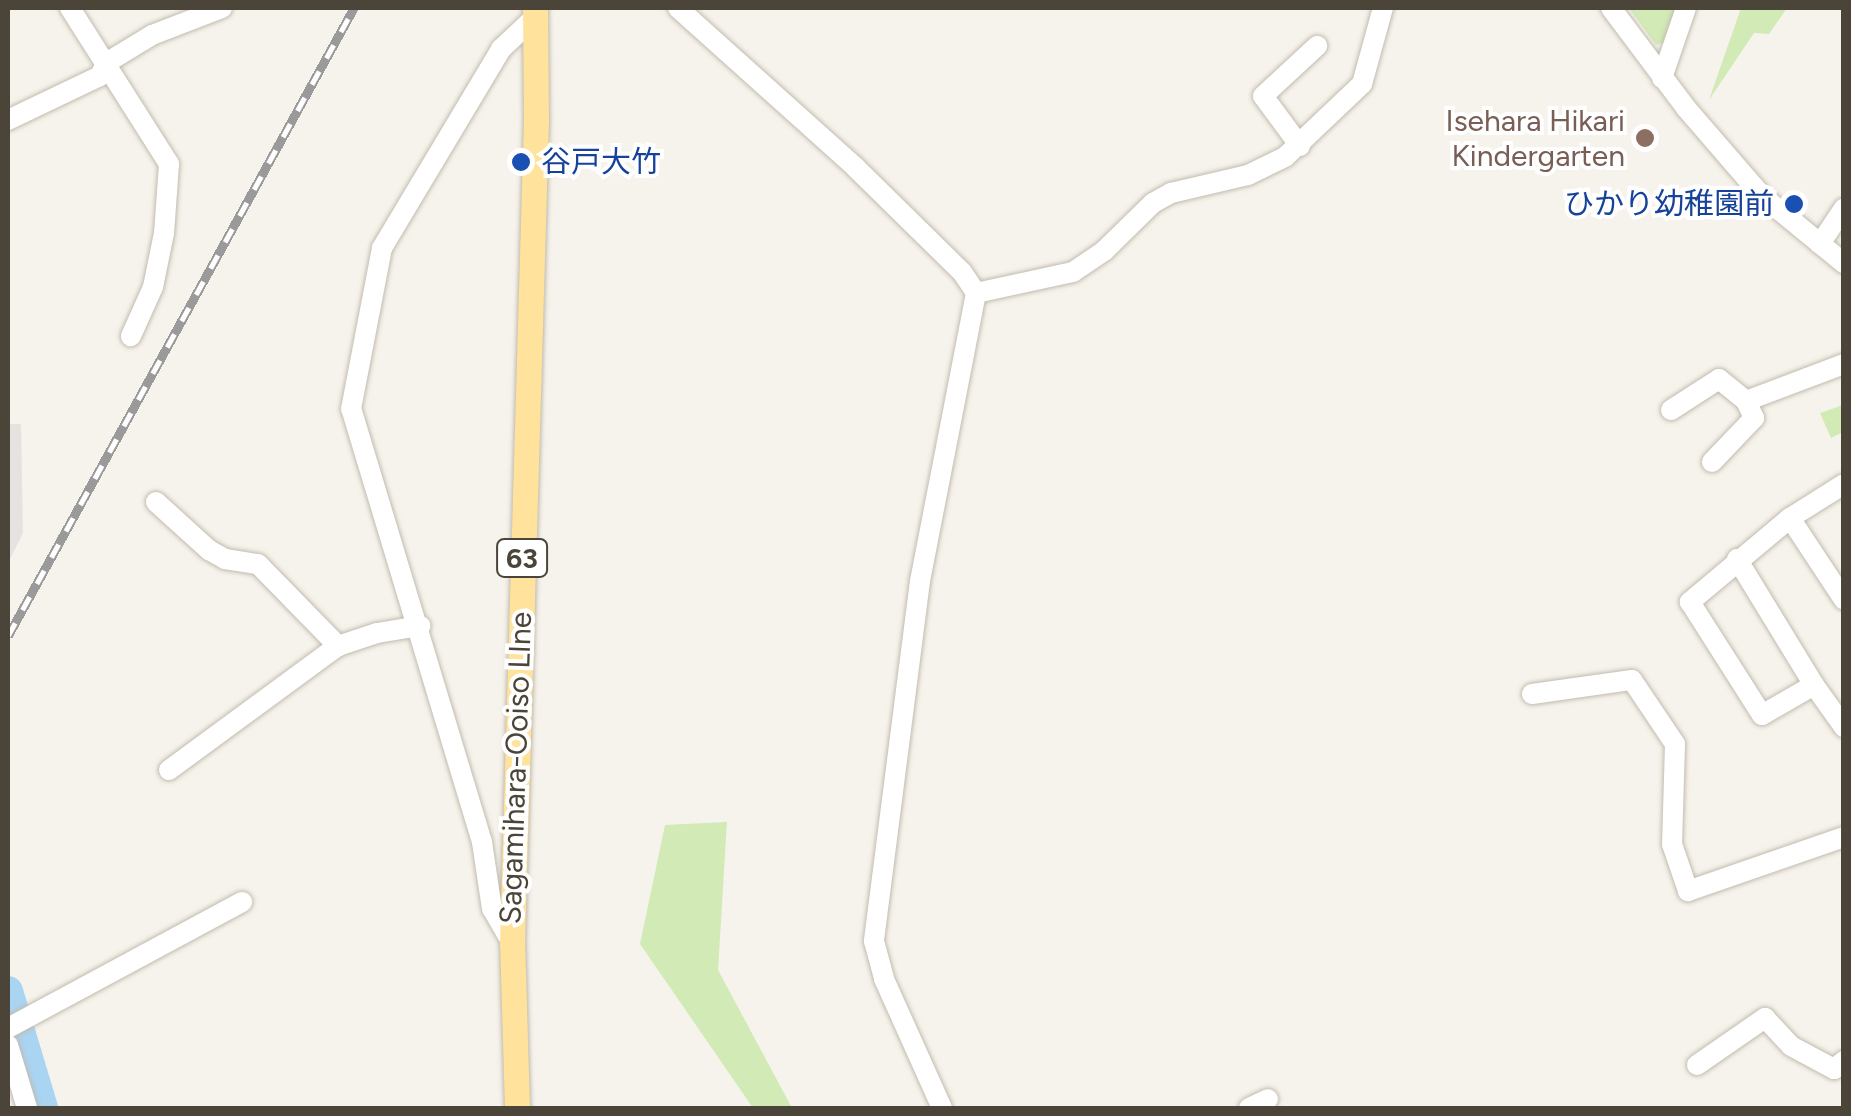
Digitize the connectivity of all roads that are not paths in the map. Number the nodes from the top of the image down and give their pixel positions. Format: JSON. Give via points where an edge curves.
{"nodes":[{"id":1,"x":70,"y":8,"type":"edge"},
{"id":2,"x":222,"y":8,"type":"edge"},
{"id":3,"x":678,"y":8,"type":"edge"},
{"id":4,"x":1383,"y":8,"type":"edge"},
{"id":5,"x":1611,"y":8,"type":"edge"},
{"id":6,"x":1686,"y":8,"type":"edge"},
{"id":7,"x":535,"y":12,"type":"edge"},
{"id":8,"x":1306,"y":51,"type":"dead end"},
{"id":9,"x":106,"y":63,"type":"junction"},
{"id":10,"x":1662,"y":78,"type":"junction"},
{"id":11,"x":8,"y":120,"type":"edge"},
{"id":12,"x":1300,"y":146,"type":"junction"},
{"id":13,"x":1844,"y":208,"type":"edge"},
{"id":14,"x":1820,"y":244,"type":"junction"},
{"id":15,"x":1844,"y":263,"type":"edge"},
{"id":16,"x":976,"y":293,"type":"junction"},
{"id":17,"x":130,"y":336,"type":"dead end"},
{"id":18,"x":1844,"y":364,"type":"edge"},
{"id":19,"x":1746,"y":401,"type":"junction"},
{"id":20,"x":1671,"y":410,"type":"dead end"},
{"id":21,"x":1712,"y":462,"type":"dead end"},
{"id":22,"x":1844,"y":484,"type":"edge"},
{"id":23,"x":156,"y":502,"type":"dead end"},
{"id":24,"x":1790,"y":518,"type":"junction"},
{"id":25,"x":1737,"y":559,"type":"junction"},
{"id":26,"x":1841,"y":589,"type":"edge"},
{"id":27,"x":420,"y":626,"type":"junction"},
{"id":28,"x":338,"y":646,"type":"junction"},
{"id":29,"x":1814,"y":684,"type":"junction"},
{"id":30,"x":1532,"y":694,"type":"dead end"},
{"id":31,"x":1844,"y":727,"type":"edge"},
{"id":32,"x":168,"y":770,"type":"dead end"},
{"id":33,"x":1844,"y":837,"type":"edge"},
{"id":34,"x":242,"y":902,"type":"dead end"},
{"id":35,"x":512,"y":942,"type":"junction"},
{"id":36,"x":8,"y":1028,"type":"edge"},
{"id":37,"x":8,"y":1045,"type":"edge"},
{"id":38,"x":1844,"y":1061,"type":"edge"},
{"id":39,"x":1697,"y":1065,"type":"dead end"},
{"id":40,"x":1268,"y":1099,"type":"dead end"},
{"id":41,"x":26,"y":1108,"type":"edge"},
{"id":42,"x":517,"y":1108,"type":"edge"},
{"id":43,"x":942,"y":1108,"type":"edge"},
{"id":44,"x":1248,"y":1108,"type":"edge"}],
"edges":[{"from":1,"to":9,"type":"street"},
{"from":2,"to":9,"type":"street","via":[[152,35]]},
{"from":3,"to":16,"type":"street","via":[[854,168]]},
{"from":4,"to":12,"type":"street","via":[[1362,84]]},
{"from":5,"to":10,"type":"street"},
{"from":6,"to":10,"type":"street"},
{"from":7,"to":27,"type":"street","via":[[501,50],[382,248],[351,410]]},
{"from":7,"to":35,"type":"main road","name":"Sagamihara-Ooiso LIne","number":"63"},
{"from":8,"to":12,"type":"street","via":[[1264,96]]},
{"from":9,"to":11,"type":"street","via":[[100,76]]},
{"from":9,"to":17,"type":"street","via":[[169,164],[153,288]]},
{"from":10,"to":14,"type":"street","via":[[1762,196]]},
{"from":12,"to":16,"type":"street","via":[[1248,174],[1153,202],[1073,272]]},
{"from":13,"to":14,"type":"street"},
{"from":14,"to":15,"type":"street"},
{"from":16,"to":43,"type":"street","via":[[920,581],[874,941],[884,979]]},
{"from":18,"to":19,"type":"street"},
{"from":19,"to":20,"type":"street","via":[[1719,379]]},
{"from":19,"to":21,"type":"street","via":[[1754,418]]},
{"from":22,"to":24,"type":"street"},
{"from":23,"to":28,"type":"street","via":[[208,550],[258,564]]},
{"from":24,"to":25,"type":"street"},
{"from":24,"to":26,"type":"street"},
{"from":25,"to":29,"type":"street"},
{"from":25,"to":29,"type":"street","via":[[1690,602],[1762,715]]},
{"from":27,"to":28,"type":"street"},
{"from":27,"to":35,"type":"street","via":[[482,842],[492,909]]},
{"from":28,"to":32,"type":"street"},
{"from":29,"to":31,"type":"street"},
{"from":30,"to":33,"type":"street","via":[[1632,680],[1675,744],[1669,812],[1688,891]]},
{"from":34,"to":36,"type":"street"},
{"from":35,"to":42,"type":"main road","name":"Sagamihara-Ooiso LIne","number":"63"},
{"from":37,"to":41,"type":"street"},
{"from":38,"to":39,"type":"street","via":[[1834,1069],[1791,1046],[1766,1018]]},
{"from":40,"to":44,"type":"street"}]}
